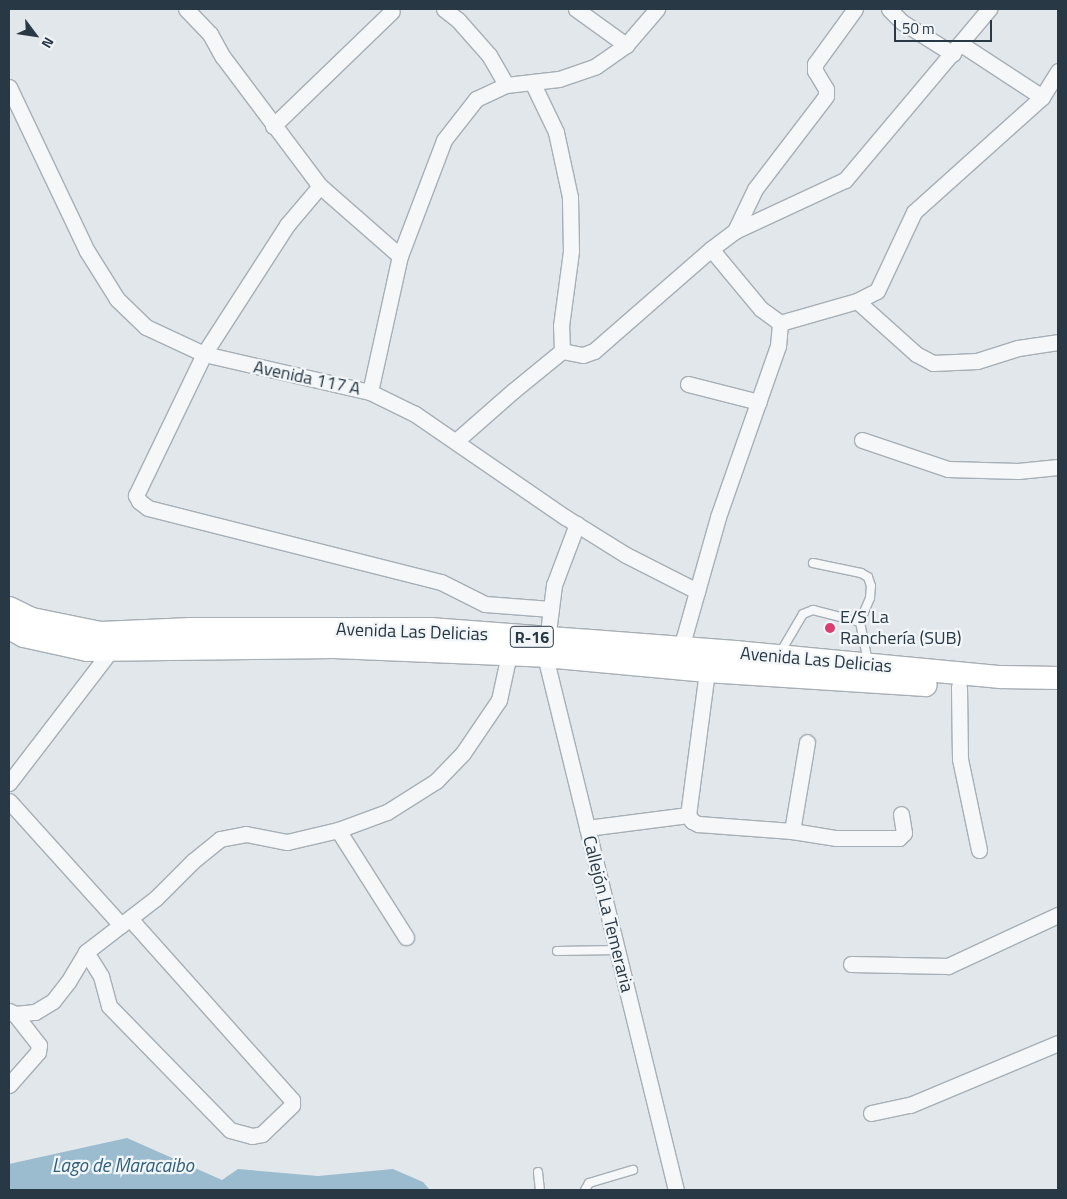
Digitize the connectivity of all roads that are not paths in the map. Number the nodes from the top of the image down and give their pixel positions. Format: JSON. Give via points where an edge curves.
{"nodes":[{"id":1,"x":186,"y":9,"type":"edge"},
{"id":2,"x":444,"y":9,"type":"edge"},
{"id":3,"x":576,"y":9,"type":"edge"},
{"id":4,"x":657,"y":9,"type":"edge"},
{"id":5,"x":855,"y":9,"type":"edge"},
{"id":6,"x":889,"y":9,"type":"edge"},
{"id":7,"x":989,"y":9,"type":"edge"},
{"id":8,"x":392,"y":11,"type":"dead end"},
{"id":9,"x":626,"y":46,"type":"junction"},
{"id":10,"x":957,"y":49,"type":"junction"},
{"id":11,"x":1058,"y":71,"type":"edge"},
{"id":12,"x":532,"y":82,"type":"junction"},
{"id":13,"x":506,"y":85,"type":"junction"},
{"id":14,"x":9,"y":87,"type":"edge"},
{"id":15,"x":1042,"y":97,"type":"junction"},
{"id":16,"x":274,"y":126,"type":"junction"},
{"id":17,"x":320,"y":186,"type":"junction"},
{"id":18,"x":735,"y":231,"type":"junction"},
{"id":19,"x":711,"y":248,"type":"junction"},
{"id":20,"x":400,"y":256,"type":"junction"},
{"id":21,"x":857,"y":301,"type":"junction"},
{"id":22,"x":780,"y":323,"type":"junction"},
{"id":23,"x":1058,"y":342,"type":"edge"},
{"id":24,"x":562,"y":351,"type":"junction"},
{"id":25,"x":204,"y":354,"type":"junction"},
{"id":26,"x":688,"y":384,"type":"dead end"},
{"id":27,"x":370,"y":392,"type":"junction"},
{"id":28,"x":758,"y":402,"type":"junction"},
{"id":29,"x":862,"y":440,"type":"dead end"},
{"id":30,"x":456,"y":442,"type":"junction"},
{"id":31,"x":1058,"y":466,"type":"edge"},
{"id":32,"x":577,"y":524,"type":"junction"},
{"id":33,"x":813,"y":563,"type":"dead end"},
{"id":34,"x":697,"y":592,"type":"junction"},
{"id":35,"x":9,"y":608,"type":"edge"},
{"id":36,"x":551,"y":608,"type":"junction"},
{"id":37,"x":860,"y":622,"type":"junction"},
{"id":38,"x":9,"y":628,"type":"edge"},
{"id":39,"x":546,"y":647,"type":"junction"},
{"id":40,"x":681,"y":648,"type":"junction"},
{"id":41,"x":110,"y":650,"type":"junction"},
{"id":42,"x":509,"y":654,"type":"junction"},
{"id":43,"x":778,"y":656,"type":"junction"},
{"id":44,"x":868,"y":664,"type":"junction"},
{"id":45,"x":707,"y":671,"type":"junction"},
{"id":46,"x":1058,"y":678,"type":"edge"},
{"id":47,"x":959,"y":687,"type":"junction"},
{"id":48,"x":1058,"y":692,"type":"edge"},
{"id":49,"x":808,"y":742,"type":"dead end"},
{"id":50,"x":9,"y":783,"type":"edge"},
{"id":51,"x":9,"y":801,"type":"edge"},
{"id":52,"x":901,"y":814,"type":"dead end"},
{"id":53,"x":688,"y":815,"type":"junction"},
{"id":54,"x":587,"y":828,"type":"junction"},
{"id":55,"x":338,"y":830,"type":"junction"},
{"id":56,"x":792,"y":831,"type":"junction"},
{"id":57,"x":979,"y":850,"type":"dead end"},
{"id":58,"x":1058,"y":916,"type":"edge"},
{"id":59,"x":126,"y":922,"type":"junction"},
{"id":60,"x":406,"y":937,"type":"dead end"},
{"id":61,"x":617,"y":950,"type":"junction"},
{"id":62,"x":557,"y":951,"type":"dead end"},
{"id":63,"x":86,"y":952,"type":"junction"},
{"id":64,"x":851,"y":964,"type":"dead end"},
{"id":65,"x":12,"y":1012,"type":"edge"},
{"id":66,"x":1058,"y":1043,"type":"edge"},
{"id":67,"x":9,"y":1085,"type":"edge"},
{"id":68,"x":871,"y":1114,"type":"dead end"},
{"id":69,"x":633,"y":1170,"type":"dead end"},
{"id":70,"x":538,"y":1172,"type":"dead end"},
{"id":71,"x":540,"y":1190,"type":"edge"},
{"id":72,"x":585,"y":1190,"type":"edge"},
{"id":73,"x":676,"y":1190,"type":"edge"}],
"edges":[{"from":1,"to":16,"type":"street","via":[[210,34]]},
{"from":2,"to":13,"type":"street","via":[[489,55]]},
{"from":3,"to":9,"type":"street"},
{"from":4,"to":9,"type":"street"},
{"from":5,"to":18,"type":"street","via":[[816,64],[815,71],[826,89],[826,96],[755,189]]},
{"from":6,"to":10,"type":"street","via":[[902,22]]},
{"from":7,"to":10,"type":"street"},
{"from":8,"to":16,"type":"street"},
{"from":9,"to":12,"type":"street","via":[[596,66],[559,79]]},
{"from":10,"to":15,"type":"street"},
{"from":10,"to":18,"type":"street","via":[[845,180]]},
{"from":11,"to":15,"type":"street"},
{"from":12,"to":13,"type":"street"},
{"from":12,"to":24,"type":"street","via":[[556,132],[570,197],[571,251],[561,326]]},
{"from":13,"to":20,"type":"street","via":[[476,99],[444,140]]},
{"from":14,"to":25,"type":"street","name":"Avenida 117 A","via":[[87,251],[117,299],[146,327]]},
{"from":15,"to":21,"type":"street","via":[[914,212],[877,291]]},
{"from":16,"to":17,"type":"street"},
{"from":17,"to":20,"type":"street"},
{"from":17,"to":25,"type":"street","via":[[286,225]]},
{"from":18,"to":19,"type":"street"},
{"from":19,"to":22,"type":"street","via":[[761,310]]},
{"from":19,"to":24,"type":"street","via":[[594,351],[582,355]]},
{"from":20,"to":27,"type":"street"},
{"from":21,"to":22,"type":"street"},
{"from":21,"to":23,"type":"street","via":[[916,354],[933,363],[977,361],[1018,348]]},
{"from":22,"to":28,"type":"street","via":[[778,346]]},
{"from":24,"to":30,"type":"street"},
{"from":25,"to":27,"type":"street","name":"Avenida 117 A"},
{"from":25,"to":36,"type":"street","via":[[136,495],[148,508],[441,582],[485,604]]},
{"from":26,"to":28,"type":"street"},
{"from":27,"to":30,"type":"street","name":"Avenida 117 A","via":[[415,414]]},
{"from":28,"to":34,"type":"street","via":[[718,516]]},
{"from":29,"to":31,"type":"street","via":[[948,469],[1018,471]]},
{"from":30,"to":32,"type":"street","name":"Avenida 117 A"},
{"from":32,"to":34,"type":"street","name":"Avenida 117 A","via":[[626,555]]},
{"from":32,"to":36,"type":"street","via":[[554,585]]},
{"from":33,"to":37,"type":"lane","via":[[868,577],[870,598]]},
{"from":34,"to":40,"type":"street"},
{"from":35,"to":39,"type":"main road","name":"Avenida Las Delicias","number":"R-16","via":[[32,619],[101,633],[191,629],[430,629]]},
{"from":36,"to":39,"type":"street"},
{"from":37,"to":43,"type":"lane","via":[[808,610]]},
{"from":37,"to":44,"type":"lane"},
{"from":38,"to":41,"type":"main road","name":"Avenida Las Delicias","number":"R-16","via":[[24,636],[87,650]]},
{"from":39,"to":40,"type":"main road","name":"Avenida Las Delicias","number":"R-16"},
{"from":39,"to":42,"type":"main road","name":"Avenida Las Delicias","number":"R-16"},
{"from":39,"to":45,"type":"main road","name":"Avenida Las Delicias","number":"R-16"},
{"from":39,"to":54,"type":"street","name":"Callejón La Temeraria"},
{"from":40,"to":43,"type":"main road","name":"Avenida Las Delicias","number":"R-16"},
{"from":41,"to":42,"type":"main road","name":"Avenida Las Delicias","number":"R-16","via":[[334,647]]},
{"from":41,"to":50,"type":"street"},
{"from":42,"to":55,"type":"street","via":[[499,700],[463,753],[436,781],[387,812]]},
{"from":43,"to":44,"type":"main road","name":"Avenida Las Delicias","number":"R-16"},
{"from":44,"to":46,"type":"main road","name":"Avenida Las Delicias","number":"R-16","via":[[1001,677]]},
{"from":45,"to":47,"type":"main road","name":"Avenida Las Delicias","number":"R-16"},
{"from":45,"to":53,"type":"street"},
{"from":47,"to":48,"type":"main road","name":"Avenida Las Delicias","number":"R-16"},
{"from":47,"to":57,"type":"street","via":[[960,759]]},
{"from":49,"to":56,"type":"street"},
{"from":51,"to":59,"type":"street"},
{"from":52,"to":56,"type":"street","via":[[904,832],[899,838],[836,838]]},
{"from":53,"to":54,"type":"street"},
{"from":53,"to":56,"type":"street","via":[[698,824]]},
{"from":54,"to":61,"type":"street","name":"Callejón La Temeraria"},
{"from":55,"to":59,"type":"street","via":[[287,842],[246,834],[220,839]]},
{"from":55,"to":60,"type":"street"},
{"from":58,"to":64,"type":"street","via":[[948,966]]},
{"from":59,"to":63,"type":"street"},
{"from":59,"to":63,"type":"street","via":[[292,1100],[292,1105],[262,1134],[252,1136],[230,1130],[109,1006],[101,976]]},
{"from":61,"to":62,"type":"lane"},
{"from":61,"to":73,"type":"street","name":"Callejón La Temeraria"},
{"from":63,"to":65,"type":"street","via":[[53,1001],[35,1012]]},
{"from":65,"to":67,"type":"street","via":[[39,1045],[38,1052]]},
{"from":66,"to":68,"type":"street","via":[[910,1104]]},
{"from":69,"to":72,"type":"lane","via":[[589,1183]]},
{"from":70,"to":71,"type":"lane"}]}
